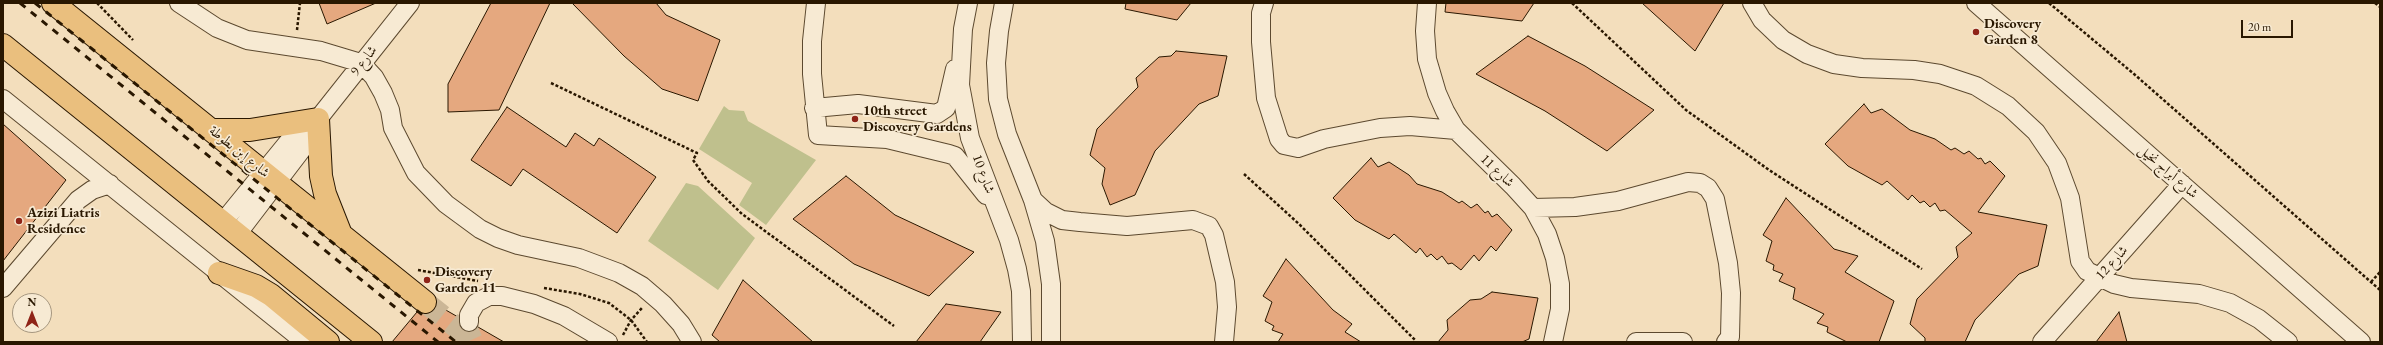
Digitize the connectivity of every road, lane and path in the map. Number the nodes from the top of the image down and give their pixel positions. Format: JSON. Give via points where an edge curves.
{"nodes":[{"id":1,"x":53,"y":3,"type":"edge"},
{"id":2,"x":97,"y":3,"type":"edge"},
{"id":3,"x":179,"y":3,"type":"edge"},
{"id":4,"x":300,"y":3,"type":"edge"},
{"id":5,"x":410,"y":3,"type":"edge"},
{"id":6,"x":816,"y":3,"type":"edge"},
{"id":7,"x":968,"y":3,"type":"edge"},
{"id":8,"x":1004,"y":3,"type":"edge"},
{"id":9,"x":1264,"y":3,"type":"edge"},
{"id":10,"x":1427,"y":3,"type":"edge"},
{"id":11,"x":1572,"y":3,"type":"edge"},
{"id":12,"x":1752,"y":3,"type":"edge"},
{"id":13,"x":1976,"y":3,"type":"edge"},
{"id":14,"x":2049,"y":3,"type":"edge"},
{"id":15,"x":2375,"y":3,"type":"edge"},
{"id":16,"x":2380,"y":7,"type":"edge"},
{"id":17,"x":3,"y":44,"type":"edge"},
{"id":18,"x":137,"y":44,"type":"dead end"},
{"id":19,"x":294,"y":47,"type":"junction"},
{"id":20,"x":962,"y":58,"type":"junction"},
{"id":21,"x":361,"y":63,"type":"junction"},
{"id":22,"x":550,"y":83,"type":"dead end"},
{"id":23,"x":3,"y":99,"type":"edge"},
{"id":24,"x":814,"y":108,"type":"junction"},
{"id":25,"x":318,"y":119,"type":"junction"},
{"id":26,"x":211,"y":130,"type":"junction"},
{"id":27,"x":1456,"y":130,"type":"junction"},
{"id":28,"x":83,"y":163,"type":"junction"},
{"id":29,"x":1244,"y":174,"type":"dead end"},
{"id":30,"x":270,"y":177,"type":"junction"},
{"id":31,"x":110,"y":184,"type":"junction"},
{"id":32,"x":2182,"y":184,"type":"junction"},
{"id":33,"x":992,"y":199,"type":"junction"},
{"id":34,"x":78,"y":200,"type":"junction"},
{"id":35,"x":1033,"y":200,"type":"junction"},
{"id":36,"x":1533,"y":208,"type":"junction"},
{"id":37,"x":231,"y":227,"type":"junction"},
{"id":38,"x":342,"y":234,"type":"junction"},
{"id":39,"x":415,"y":268,"type":"dead end"},
{"id":40,"x":1922,"y":269,"type":"dead end"},
{"id":41,"x":2380,"y":272,"type":"edge"},
{"id":42,"x":219,"y":273,"type":"junction"},
{"id":43,"x":2099,"y":278,"type":"junction"},
{"id":44,"x":482,"y":281,"type":"dead end"},
{"id":45,"x":2371,"y":282,"type":"junction"},
{"id":46,"x":3,"y":288,"type":"edge"},
{"id":47,"x":540,"y":288,"type":"dead end"},
{"id":48,"x":2380,"y":290,"type":"edge"},
{"id":49,"x":654,"y":296,"type":"junction"},
{"id":50,"x":425,"y":302,"type":"tunnel mouth"},
{"id":51,"x":631,"y":320,"type":"junction"},
{"id":52,"x":469,"y":322,"type":"tunnel mouth"},
{"id":53,"x":894,"y":326,"type":"dead end"},
{"id":54,"x":615,"y":339,"type":"edge"},
{"id":55,"x":1415,"y":340,"type":"dead end"},
{"id":56,"x":305,"y":342,"type":"edge"},
{"id":57,"x":328,"y":342,"type":"edge"},
{"id":58,"x":371,"y":342,"type":"edge"},
{"id":59,"x":647,"y":342,"type":"edge"},
{"id":60,"x":692,"y":342,"type":"edge"},
{"id":61,"x":1022,"y":342,"type":"edge"},
{"id":62,"x":1051,"y":342,"type":"edge"},
{"id":63,"x":1224,"y":342,"type":"edge"},
{"id":64,"x":1553,"y":342,"type":"edge"},
{"id":65,"x":1636,"y":342,"type":"edge"},
{"id":66,"x":1683,"y":342,"type":"edge"},
{"id":67,"x":1726,"y":342,"type":"edge"},
{"id":68,"x":2042,"y":342,"type":"edge"},
{"id":69,"x":2288,"y":342,"type":"edge"},
{"id":70,"x":2361,"y":342,"type":"edge"}],
"edges":[{"from":1,"to":26,"type":"main road","name":"شارع إبن بطوطة"},
{"from":2,"to":18,"type":"path"},
{"from":3,"to":19,"type":"street","via":[[189,12],[217,28],[247,40]]},
{"from":4,"to":19,"type":"path"},
{"from":5,"to":21,"type":"street","name":"شارع 9"},
{"from":6,"to":24,"type":"street","via":[[812,41]]},
{"from":7,"to":20,"type":"street","name":"شارع 10","via":[[963,29]]},
{"from":8,"to":35,"type":"street","via":[[996,63],[998,99],[1006,134]]},
{"from":9,"to":27,"type":"street","via":[[1261,13],[1261,42],[1266,98],[1274,125],[1284,145],[1298,148],[1324,139],[1380,128],[1410,126]]},
{"from":10,"to":27,"type":"street","name":"شارع 11","via":[[1427,59],[1436,93]]},
{"from":11,"to":40,"type":"path","via":[[1686,110],[1769,170]]},
{"from":12,"to":43,"type":"street","via":[[1762,20],[1783,40],[1807,54],[1834,64],[1940,74],[1976,86],[2008,106],[2036,132],[2056,163],[2070,198],[2080,261],[2087,271]]},
{"from":13,"to":32,"type":"street","name":"شارع أبراج نخيل"},
{"from":14,"to":45,"type":"path","via":[[2140,79]]},
{"from":15,"to":16,"type":"path"},
{"from":17,"to":37,"type":"main road"},
{"from":19,"to":21,"type":"street","via":[[321,51]]},
{"from":20,"to":24,"type":"street","via":[[951,80],[946,108],[942,112],[936,114],[858,104]]},
{"from":20,"to":33,"type":"street","name":"شارع 10","via":[[960,85],[970,138]]},
{"from":21,"to":25,"type":"street","name":"شارع 9"},
{"from":21,"to":49,"type":"street","via":[[374,77],[383,93],[390,110],[393,128],[416,173],[446,204],[480,229],[498,238],[599,265],[625,276]]},
{"from":22,"to":53,"type":"path","via":[[696,153],[693,160],[708,181],[742,214]]},
{"from":23,"to":28,"type":"street"},
{"from":24,"to":33,"type":"street","via":[[818,135],[886,139],[955,156],[978,187]]},
{"from":25,"to":26,"type":"main road","via":[[250,130]]},
{"from":25,"to":30,"type":"street","name":"شارع 9","via":[[310,140]]},
{"from":25,"to":38,"type":"main road","via":[[321,176],[332,215]]},
{"from":26,"to":30,"type":"main road","name":"شارع إبن بطوطة"},
{"from":27,"to":36,"type":"street","name":"شارع 11"},
{"from":28,"to":31,"type":"street"},
{"from":28,"to":34,"type":"street","via":[[83,182]]},
{"from":29,"to":55,"type":"path","via":[[1299,224]]},
{"from":30,"to":37,"type":"street","name":"شارع 9"},
{"from":30,"to":38,"type":"main road","name":"شارع إبن بطوطة"},
{"from":31,"to":34,"type":"street","via":[[92,190]]},
{"from":31,"to":42,"type":"street"},
{"from":32,"to":43,"type":"street","name":"شارع 12"},
{"from":32,"to":70,"type":"street","name":"شارع أبراج نخيل"},
{"from":33,"to":61,"type":"street","name":"شارع 10","via":[[1009,240],[1017,269],[1021,291]]},
{"from":34,"to":46,"type":"street"},
{"from":35,"to":62,"type":"street","via":[[1045,241],[1051,284]]},
{"from":35,"to":63,"type":"street","via":[[1046,212],[1080,222],[1134,225],[1193,220],[1209,226],[1216,240],[1225,282],[1227,307]]},
{"from":36,"to":64,"type":"street","name":"شارع 11","via":[[1549,240],[1560,284],[1560,309]]},
{"from":36,"to":67,"type":"street","via":[[1575,207],[1618,201],[1688,182],[1700,183],[1708,188],[1714,199],[1728,263],[1730,337]]},
{"from":37,"to":58,"type":"main road"},
{"from":38,"to":50,"type":"main road","name":"شارع إبن بطوطة"},
{"from":39,"to":44,"type":"path","via":[[430,273]]},
{"from":41,"to":45,"type":"path"},
{"from":42,"to":56,"type":"street"},
{"from":42,"to":57,"type":"main road","via":[[256,286],[271,295]]},
{"from":43,"to":68,"type":"street","name":"شارع 12"},
{"from":43,"to":69,"type":"street","via":[[2132,288],[2199,294],[2230,303],[2259,319]]},
{"from":45,"to":48,"type":"path"},
{"from":47,"to":51,"type":"path","via":[[580,294],[609,303]]},
{"from":49,"to":51,"type":"path"},
{"from":49,"to":60,"type":"street","via":[[681,324]]},
{"from":51,"to":54,"type":"path"},
{"from":51,"to":59,"type":"path"},
{"from":52,"to":54,"type":"street","via":[[469,315],[476,303],[489,296],[502,296],[534,304]]},
{"from":65,"to":66,"type":"street"}]}
